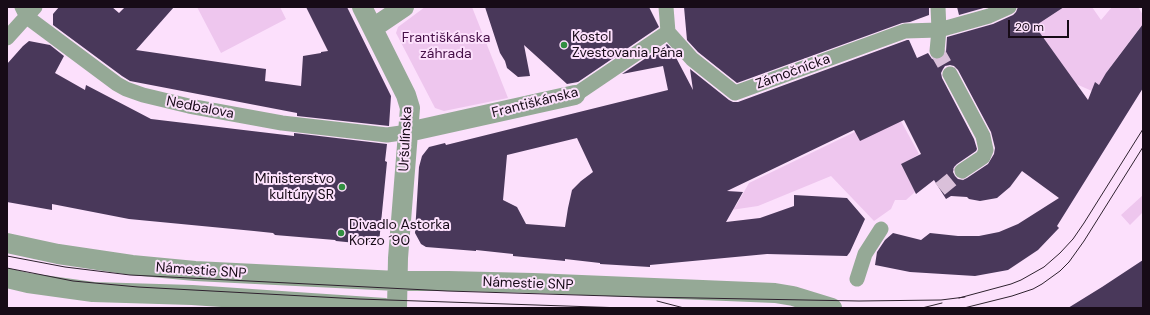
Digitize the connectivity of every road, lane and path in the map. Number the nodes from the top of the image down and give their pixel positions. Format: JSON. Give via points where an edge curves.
{"nodes":[{"id":1,"x":362,"y":7,"type":"edge"},
{"id":2,"x":404,"y":7,"type":"edge"},
{"id":3,"x":666,"y":7,"type":"edge"},
{"id":4,"x":938,"y":7,"type":"edge"},
{"id":5,"x":1009,"y":7,"type":"edge"},
{"id":6,"x":28,"y":10,"type":"edge"},
{"id":7,"x":373,"y":28,"type":"junction"},
{"id":8,"x":939,"y":30,"type":"junction"},
{"id":9,"x":668,"y":32,"type":"junction"},
{"id":10,"x":7,"y":38,"type":"edge"},
{"id":11,"x":938,"y":51,"type":"tunnel mouth"},
{"id":12,"x":950,"y":74,"type":"tunnel mouth"},
{"id":13,"x":575,"y":96,"type":"joint"},
{"id":14,"x":408,"y":132,"type":"junction"},
{"id":15,"x":962,"y":171,"type":"tunnel mouth"},
{"id":16,"x":880,"y":229,"type":"dead end"},
{"id":17,"x":7,"y":243,"type":"edge"},
{"id":18,"x":7,"y":278,"type":"edge"},
{"id":19,"x":857,"y":279,"type":"dead end"},
{"id":20,"x":397,"y":281,"type":"junction"},
{"id":21,"x":384,"y":308,"type":"edge"},
{"id":22,"x":397,"y":308,"type":"edge"},
{"id":23,"x":832,"y":308,"type":"edge"}],
"edges":[{"from":1,"to":7,"type":"street","name":"Uršulínska"},
{"from":2,"to":7,"type":"street"},
{"from":3,"to":9,"type":"street"},
{"from":4,"to":8,"type":"street"},
{"from":5,"to":8,"type":"street","via":[[989,16]]},
{"from":6,"to":10,"type":"street"},
{"from":6,"to":14,"type":"street","name":"Nedbalova","via":[[117,84],[130,91],[196,108],[282,123],[387,135]]},
{"from":7,"to":14,"type":"street","name":"Uršulínska","via":[[408,100]]},
{"from":8,"to":9,"type":"street","name":"Zámočnícka","via":[[905,31],[734,93],[692,59]]},
{"from":8,"to":11,"type":"street"},
{"from":9,"to":13,"type":"street","name":"Františkánska"},
{"from":12,"to":15,"type":"street","via":[[983,136],[986,150],[983,157]]},
{"from":13,"to":14,"type":"street","name":"Františkánska"},
{"from":14,"to":20,"type":"street","name":"Uršulínska"},
{"from":16,"to":19,"type":"street","via":[[865,254]]},
{"from":17,"to":20,"type":"street","name":"Námestie SNP","via":[[58,254],[154,268]]},
{"from":18,"to":21,"type":"street","name":"Námestie SNP","via":[[93,292],[192,295]]},
{"from":20,"to":22,"type":"street"},
{"from":20,"to":23,"type":"street","name":"Námestie SNP","via":[[533,283],[775,293]]}]}
